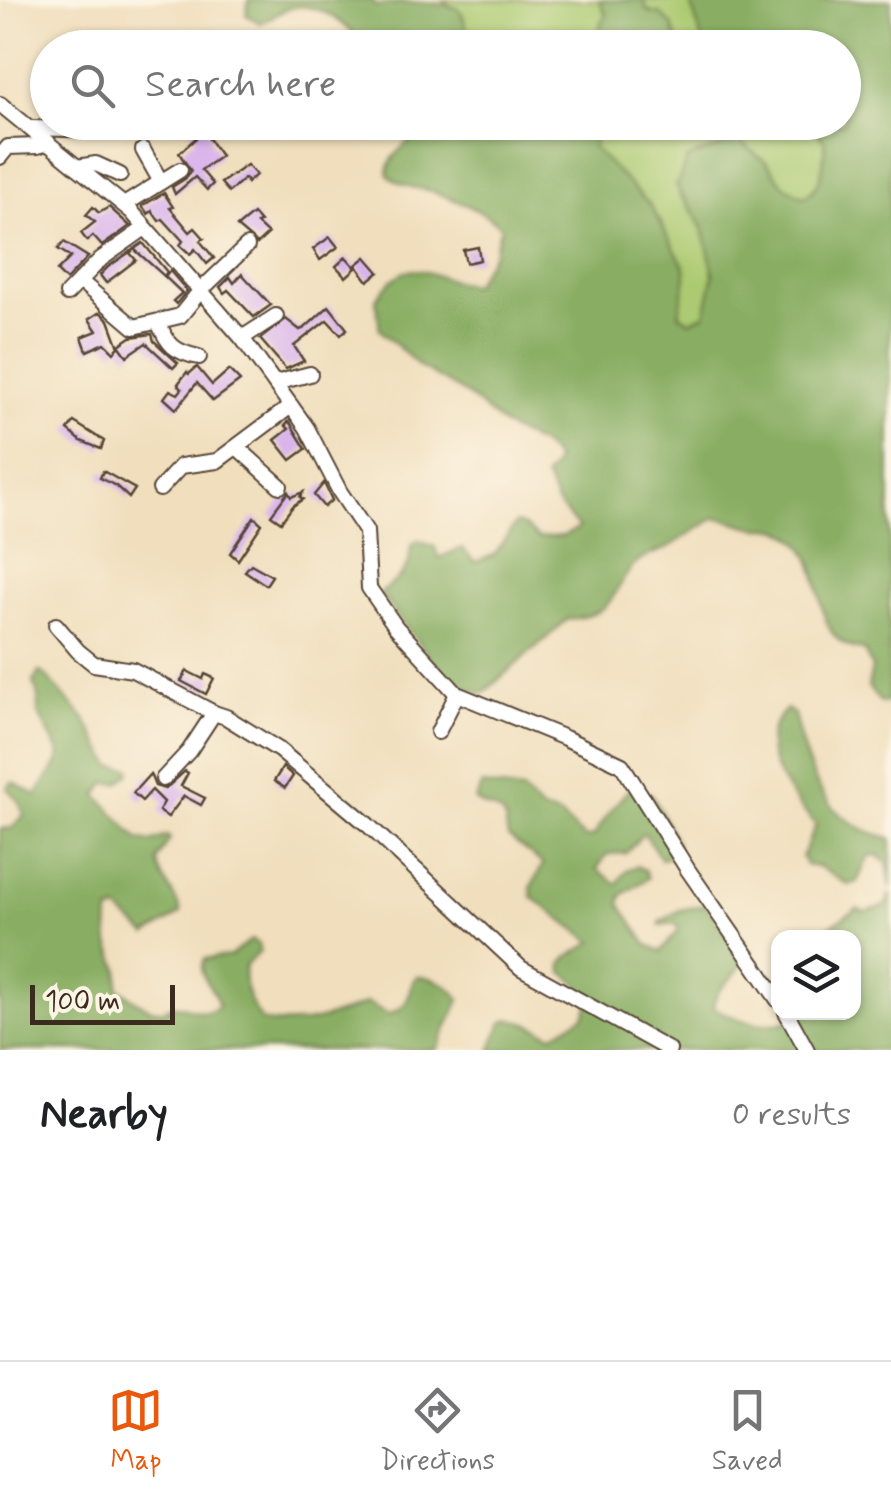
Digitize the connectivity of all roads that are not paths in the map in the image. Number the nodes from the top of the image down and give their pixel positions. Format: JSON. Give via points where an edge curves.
{"nodes":[{"id":1,"x":0,"y":104,"type":"edge"},
{"id":2,"x":30,"y":126,"type":"edge"},
{"id":3,"x":46,"y":140,"type":"edge"},
{"id":4,"x":48,"y":142,"type":"junction"},
{"id":5,"x":143,"y":150,"type":"dead end"},
{"id":6,"x":0,"y":157,"type":"edge"},
{"id":7,"x":77,"y":167,"type":"junction"},
{"id":8,"x":180,"y":170,"type":"dead end"},
{"id":9,"x":120,"y":175,"type":"dead end"},
{"id":10,"x":162,"y":182,"type":"junction"},
{"id":11,"x":124,"y":205,"type":"junction"},
{"id":12,"x":145,"y":228,"type":"junction"},
{"id":13,"x":96,"y":242,"type":"dead end"},
{"id":14,"x":247,"y":246,"type":"dead end"},
{"id":15,"x":101,"y":258,"type":"junction"},
{"id":16,"x":80,"y":281,"type":"junction"},
{"id":17,"x":200,"y":290,"type":"junction"},
{"id":18,"x":67,"y":294,"type":"dead end"},
{"id":19,"x":276,"y":316,"type":"dead end"},
{"id":20,"x":158,"y":322,"type":"junction"},
{"id":21,"x":134,"y":327,"type":"junction"},
{"id":22,"x":118,"y":336,"type":"dead end"},
{"id":23,"x":242,"y":338,"type":"junction"},
{"id":24,"x":199,"y":357,"type":"dead end"},
{"id":25,"x":310,"y":374,"type":"dead end"},
{"id":26,"x":275,"y":382,"type":"junction"},
{"id":27,"x":292,"y":406,"type":"junction"},
{"id":28,"x":238,"y":448,"type":"junction"},
{"id":29,"x":280,"y":486,"type":"dead end"},
{"id":30,"x":160,"y":489,"type":"dead end"},
{"id":31,"x":56,"y":625,"type":"dead end"},
{"id":32,"x":457,"y":694,"type":"junction"},
{"id":33,"x":214,"y":714,"type":"junction"},
{"id":34,"x":438,"y":732,"type":"dead end"},
{"id":35,"x":163,"y":779,"type":"dead end"},
{"id":36,"x":771,"y":990,"type":"edge"},
{"id":37,"x":790,"y":1020,"type":"edge"},
{"id":38,"x":669,"y":1050,"type":"edge"},
{"id":39,"x":807,"y":1050,"type":"edge"}],
"edges":[{"from":1,"to":2,"type":"street"},
{"from":3,"to":4,"type":"street"},
{"from":4,"to":6,"type":"street","via":[[8,147]]},
{"from":4,"to":7,"type":"street"},
{"from":5,"to":10,"type":"street"},
{"from":7,"to":9,"type":"street","via":[[96,164]]},
{"from":7,"to":11,"type":"street"},
{"from":8,"to":10,"type":"street"},
{"from":10,"to":11,"type":"street"},
{"from":11,"to":12,"type":"street"},
{"from":12,"to":15,"type":"street"},
{"from":12,"to":17,"type":"street"},
{"from":13,"to":15,"type":"street"},
{"from":14,"to":17,"type":"street"},
{"from":15,"to":16,"type":"street"},
{"from":16,"to":18,"type":"street"},
{"from":16,"to":21,"type":"street"},
{"from":17,"to":20,"type":"street","via":[[180,316]]},
{"from":17,"to":23,"type":"street"},
{"from":19,"to":23,"type":"street"},
{"from":20,"to":21,"type":"street"},
{"from":20,"to":24,"type":"street","via":[[168,345]]},
{"from":21,"to":22,"type":"street"},
{"from":23,"to":26,"type":"street"},
{"from":25,"to":26,"type":"street"},
{"from":26,"to":27,"type":"street"},
{"from":27,"to":28,"type":"street"},
{"from":27,"to":32,"type":"street","via":[[366,533],[374,596]]},
{"from":28,"to":29,"type":"street"},
{"from":28,"to":30,"type":"street","via":[[217,461],[180,466]]},
{"from":31,"to":33,"type":"street","via":[[94,664],[133,670]]},
{"from":32,"to":34,"type":"street"},
{"from":32,"to":36,"type":"street","via":[[622,765]]},
{"from":33,"to":35,"type":"street"},
{"from":33,"to":38,"type":"street","via":[[279,750],[521,968]]},
{"from":37,"to":39,"type":"street"}]}
